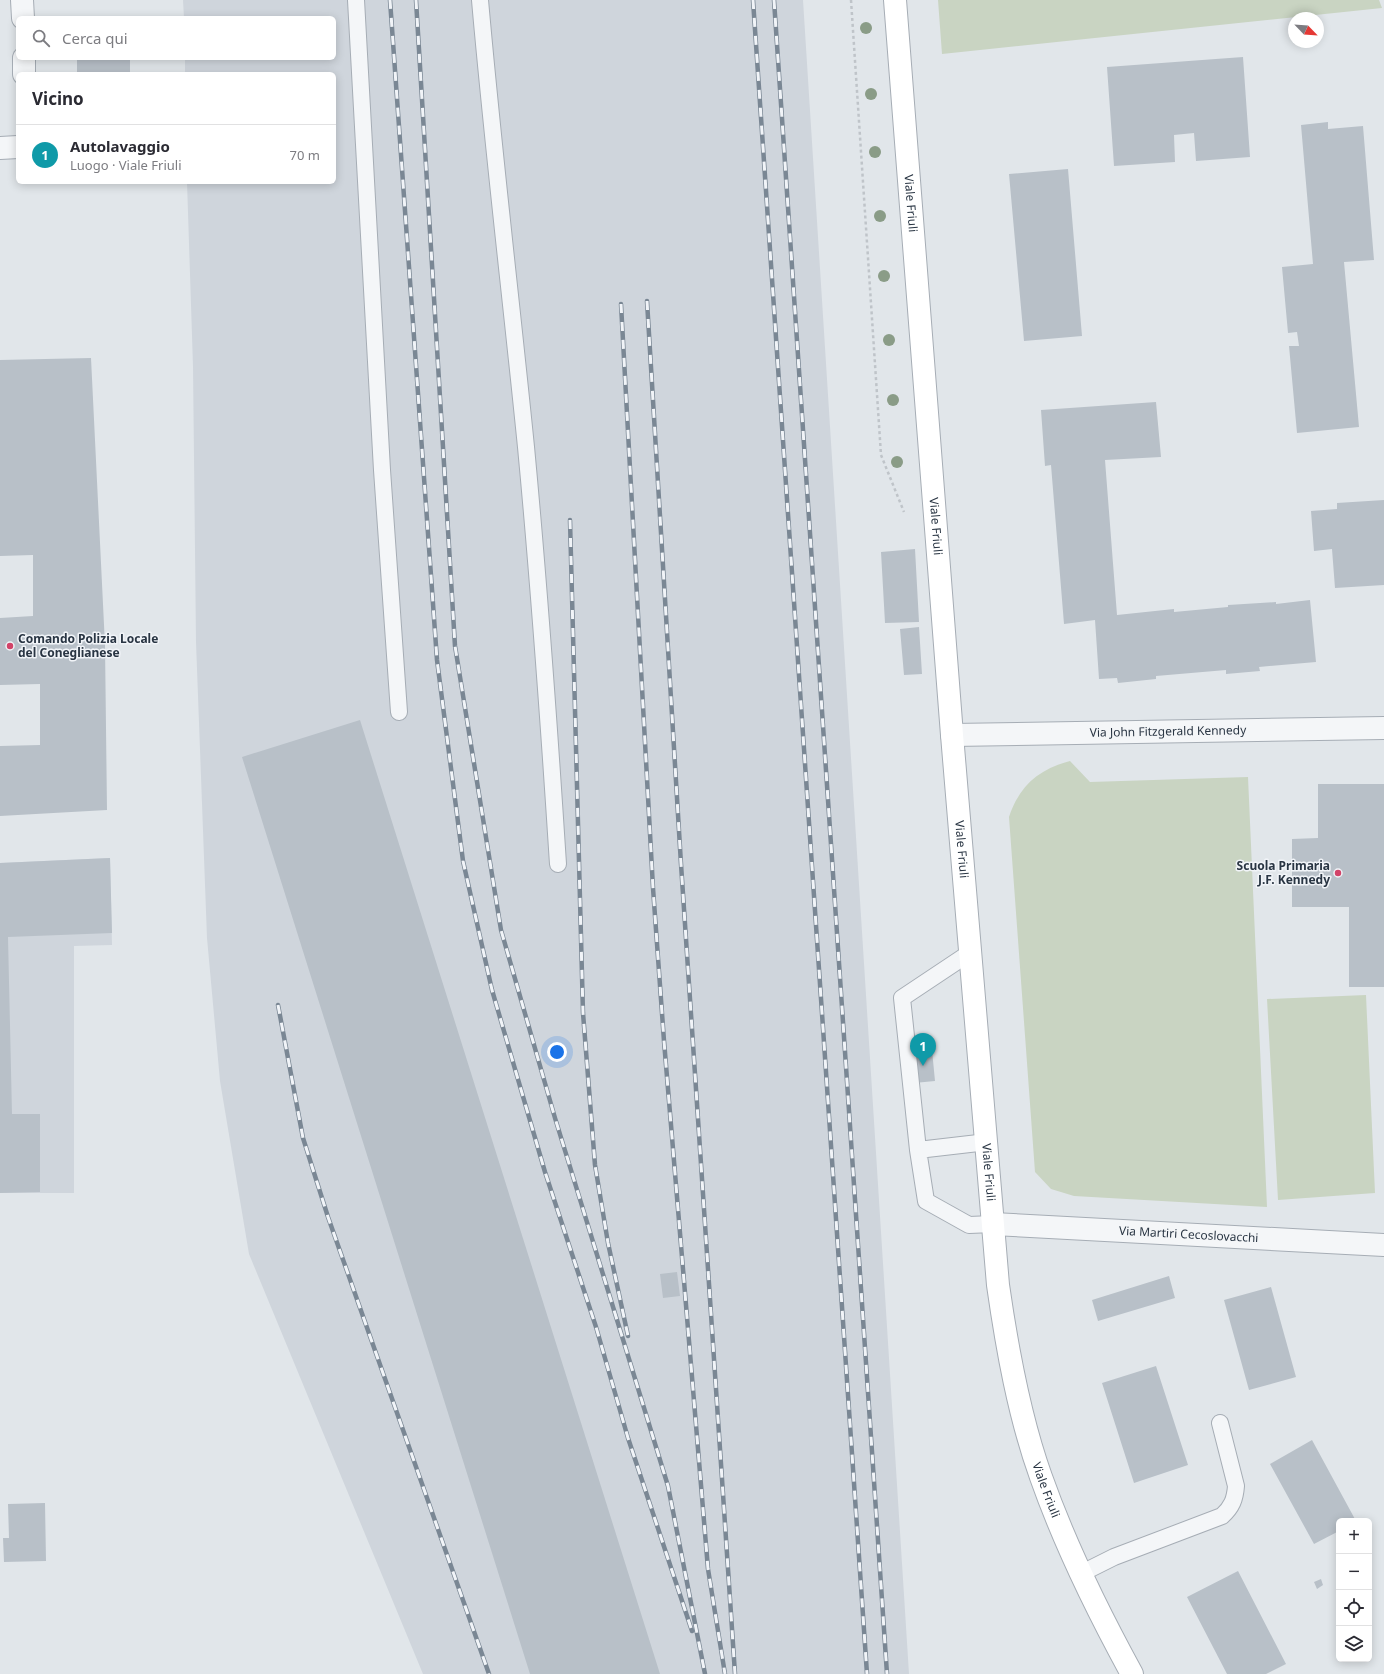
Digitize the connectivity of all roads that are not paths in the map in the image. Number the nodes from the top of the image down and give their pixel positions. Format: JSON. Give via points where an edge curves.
{"nodes":[{"id":1,"x":22,"y":0,"type":"edge"},
{"id":2,"x":356,"y":0,"type":"edge"},
{"id":3,"x":480,"y":0,"type":"edge"},
{"id":4,"x":895,"y":0,"type":"edge"},
{"id":5,"x":23,"y":16,"type":"edge"},
{"id":6,"x":24,"y":60,"type":"edge"},
{"id":7,"x":24,"y":72,"type":"edge"},
{"id":8,"x":16,"y":147,"type":"edge"},
{"id":9,"x":0,"y":148,"type":"edge"},
{"id":10,"x":399,"y":712,"type":"dead end"},
{"id":11,"x":1384,"y":728,"type":"edge"},
{"id":12,"x":952,"y":735,"type":"junction"},
{"id":13,"x":558,"y":864,"type":"dead end"},
{"id":14,"x":971,"y":952,"type":"junction"},
{"id":15,"x":987,"y":1142,"type":"junction"},
{"id":16,"x":918,"y":1150,"type":"junction"},
{"id":17,"x":993,"y":1224,"type":"junction"},
{"id":18,"x":1384,"y":1245,"type":"edge"},
{"id":19,"x":1220,"y":1423,"type":"dead end"},
{"id":20,"x":1080,"y":1574,"type":"junction"},
{"id":21,"x":1132,"y":1674,"type":"edge"}],
"edges":[{"from":1,"to":5,"type":"street"},
{"from":2,"to":10,"type":"lane","via":[[382,470]]},
{"from":3,"to":13,"type":"lane","via":[[525,439]]},
{"from":4,"to":12,"type":"street","name":"Viale Friuli"},
{"from":6,"to":7,"type":"street"},
{"from":8,"to":9,"type":"street"},
{"from":11,"to":12,"type":"street","name":"Via John Fitzgerald Kennedy"},
{"from":12,"to":14,"type":"street","name":"Viale Friuli"},
{"from":14,"to":15,"type":"street","name":"Viale Friuli"},
{"from":14,"to":16,"type":"lane","via":[[902,998]]},
{"from":15,"to":16,"type":"lane"},
{"from":15,"to":17,"type":"street","name":"Viale Friuli"},
{"from":16,"to":17,"type":"lane","via":[[926,1201],[968,1224]]},
{"from":17,"to":18,"type":"street","name":"Via Martiri Cecoslovacchi"},
{"from":17,"to":20,"type":"street","name":"Viale Friuli","via":[[1004,1328],[1026,1431],[1040,1476]]},
{"from":19,"to":20,"type":"lane","via":[[1236,1486],[1230,1508],[1222,1516],[1114,1556]]},
{"from":20,"to":21,"type":"street","name":"Viale Friuli"}]}
